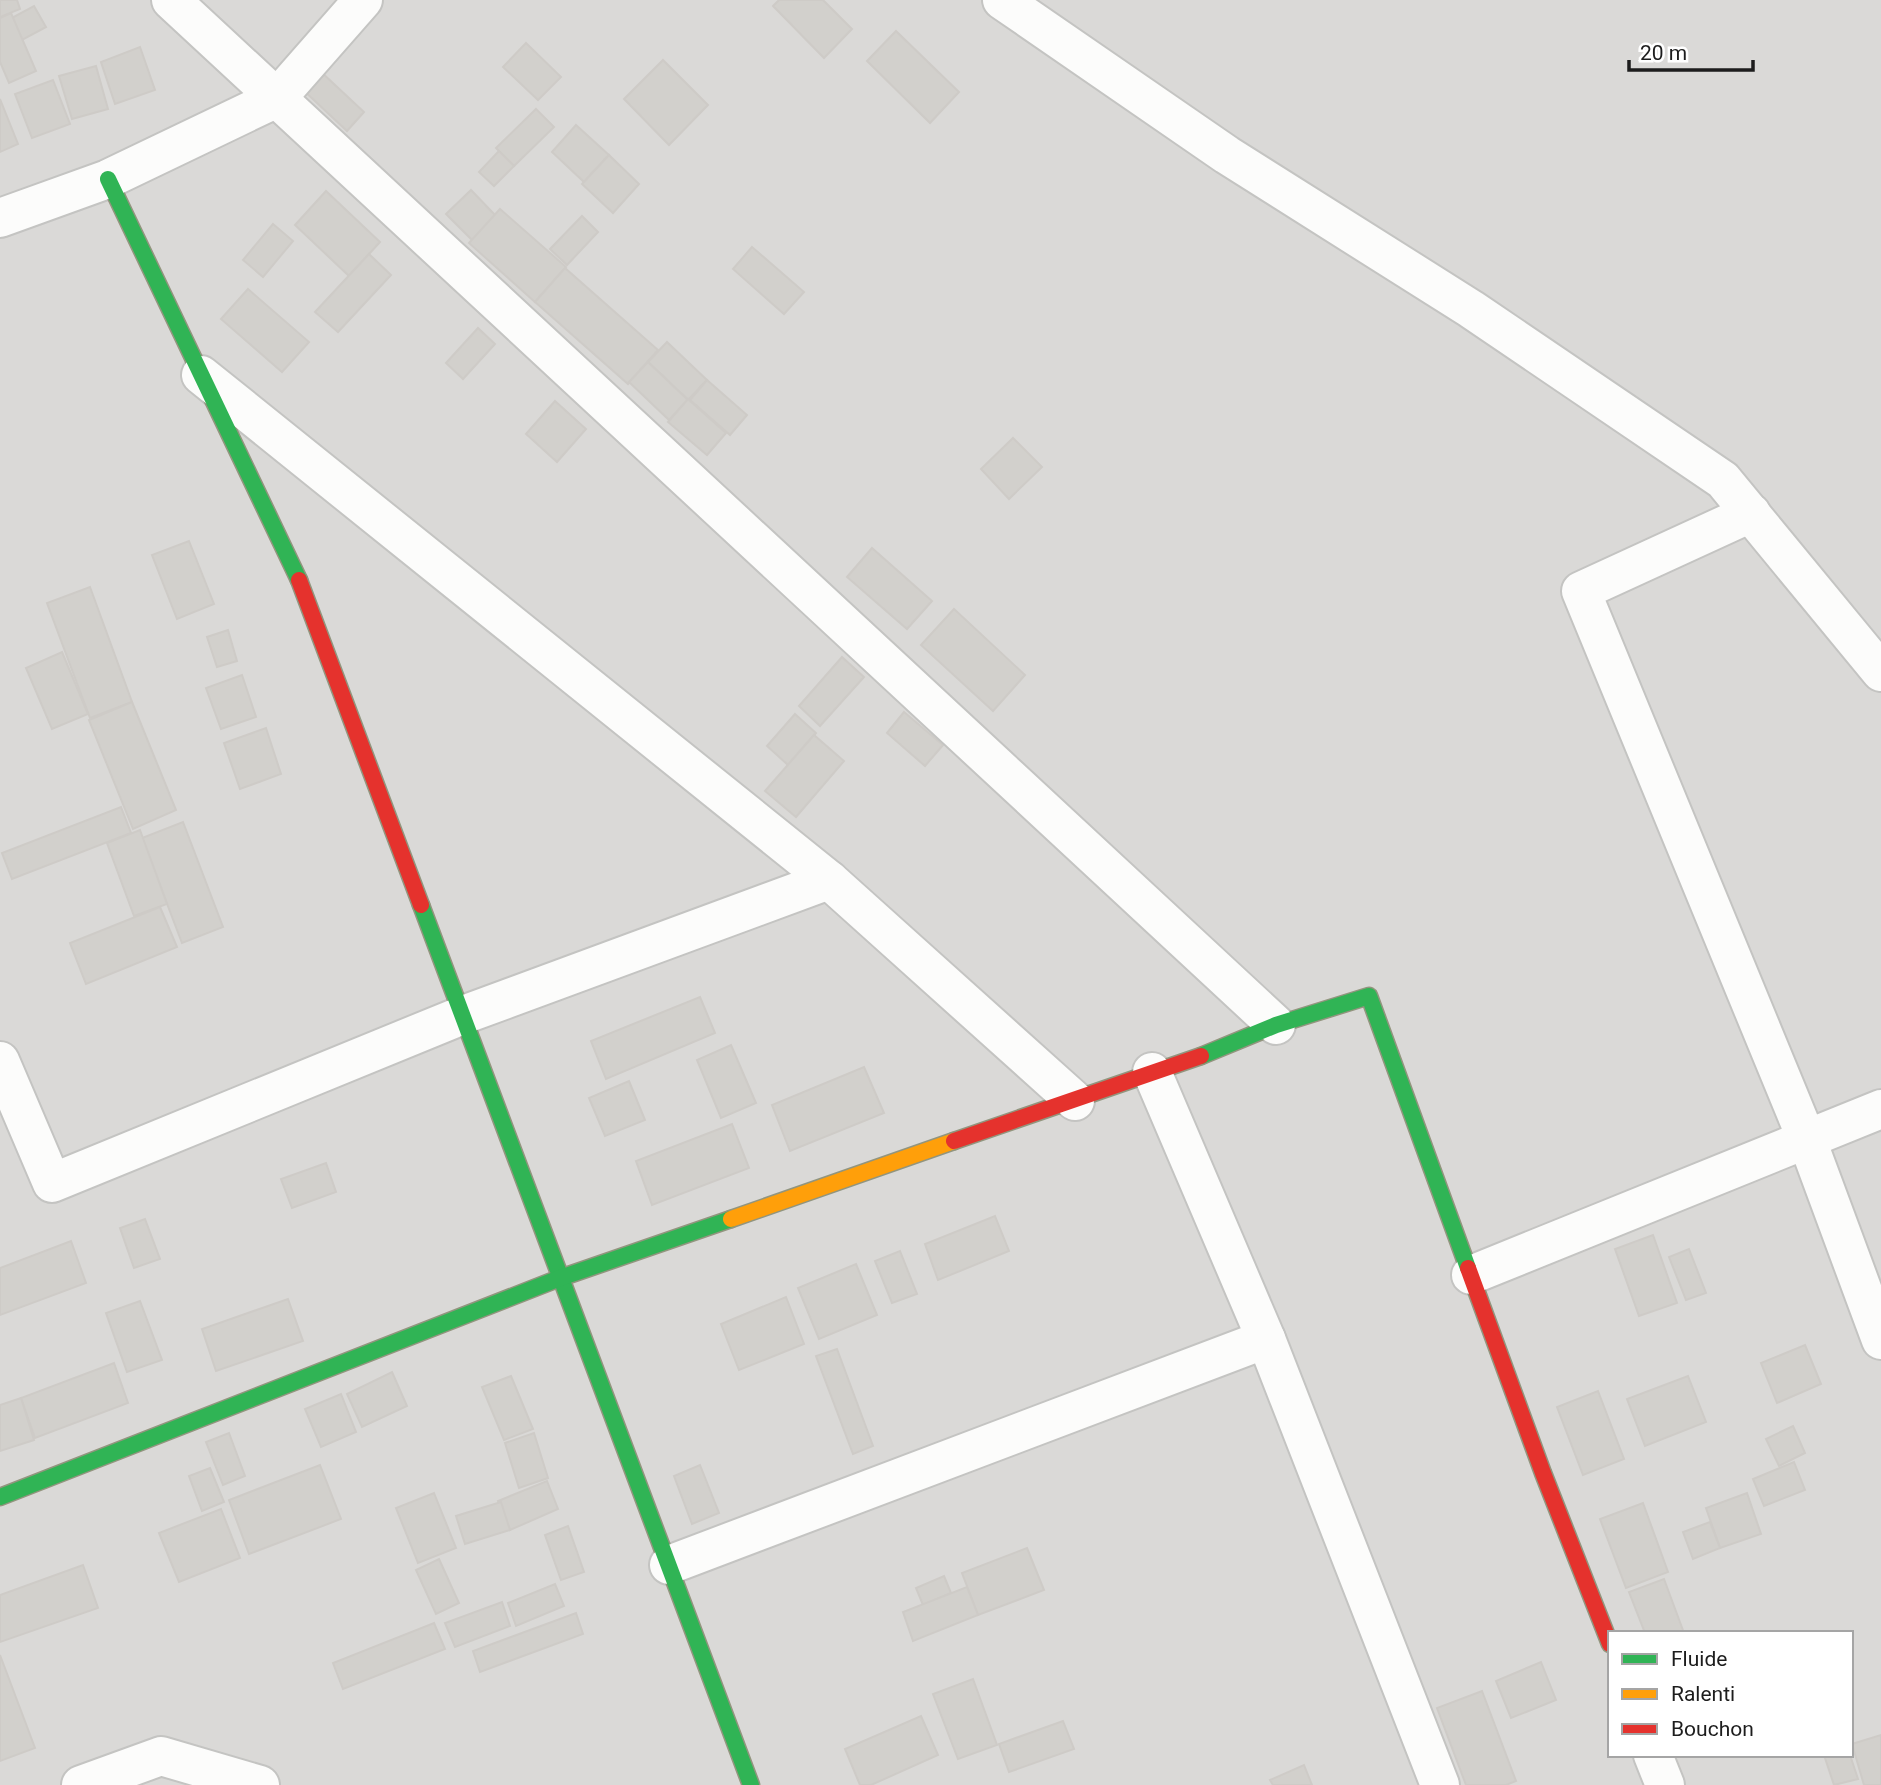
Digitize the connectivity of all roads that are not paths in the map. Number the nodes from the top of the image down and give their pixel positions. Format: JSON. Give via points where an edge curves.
{"nodes":[{"id":1,"x":171,"y":0,"type":"edge"},
{"id":2,"x":363,"y":0,"type":"edge"},
{"id":3,"x":1002,"y":0,"type":"edge"},
{"id":4,"x":277,"y":98,"type":"junction"},
{"id":5,"x":108,"y":179,"type":"junction"},
{"id":6,"x":0,"y":218,"type":"edge"},
{"id":7,"x":201,"y":375,"type":"junction"},
{"id":8,"x":1751,"y":513,"type":"junction"},
{"id":9,"x":1881,"y":672,"type":"edge"},
{"id":10,"x":829,"y":880,"type":"junction"},
{"id":11,"x":463,"y":1016,"type":"junction"},
{"id":12,"x":1276,"y":1025,"type":"junction"},
{"id":13,"x":0,"y":1061,"type":"edge"},
{"id":14,"x":1152,"y":1072,"type":"junction"},
{"id":15,"x":1074,"y":1101,"type":"junction"},
{"id":16,"x":1881,"y":1109,"type":"edge"},
{"id":17,"x":1807,"y":1140,"type":"junction"},
{"id":18,"x":1471,"y":1275,"type":"junction"},
{"id":19,"x":560,"y":1278,"type":"junction"},
{"id":20,"x":1266,"y":1339,"type":"junction"},
{"id":21,"x":1881,"y":1340,"type":"edge"},
{"id":22,"x":0,"y":1497,"type":"edge"},
{"id":23,"x":669,"y":1565,"type":"junction"},
{"id":24,"x":1608,"y":1639,"type":"edge"},
{"id":25,"x":1654,"y":1757,"type":"edge"},
{"id":26,"x":81,"y":1785,"type":"edge"},
{"id":27,"x":260,"y":1785,"type":"edge"},
{"id":28,"x":751,"y":1785,"type":"edge"},
{"id":29,"x":1440,"y":1785,"type":"edge"},
{"id":30,"x":1665,"y":1785,"type":"edge"}],
"edges":[{"from":1,"to":4,"type":"street"},
{"from":2,"to":4,"type":"street"},
{"from":3,"to":8,"type":"street","via":[[1227,155],[1471,309],[1712,472]]},
{"from":4,"to":5,"type":"street"},
{"from":4,"to":12,"type":"street"},
{"from":5,"to":6,"type":"street"},
{"from":5,"to":7,"type":"street"},
{"from":7,"to":10,"type":"street"},
{"from":7,"to":11,"type":"street","via":[[299,580]]},
{"from":8,"to":9,"type":"street"},
{"from":8,"to":17,"type":"street","via":[[1581,591]]},
{"from":10,"to":11,"type":"street"},
{"from":10,"to":15,"type":"street"},
{"from":11,"to":13,"type":"street","via":[[52,1183]]},
{"from":11,"to":19,"type":"street"},
{"from":12,"to":14,"type":"street"},
{"from":12,"to":18,"type":"street","via":[[1369,996]]},
{"from":14,"to":15,"type":"street"},
{"from":14,"to":20,"type":"street"},
{"from":15,"to":19,"type":"street"},
{"from":16,"to":17,"type":"street"},
{"from":17,"to":18,"type":"street"},
{"from":17,"to":21,"type":"street"},
{"from":18,"to":24,"type":"street"},
{"from":19,"to":22,"type":"street"},
{"from":19,"to":23,"type":"street"},
{"from":20,"to":23,"type":"street"},
{"from":20,"to":29,"type":"street"},
{"from":23,"to":28,"type":"street"},
{"from":25,"to":30,"type":"street"},
{"from":26,"to":27,"type":"street","via":[[161,1756]]}]}
